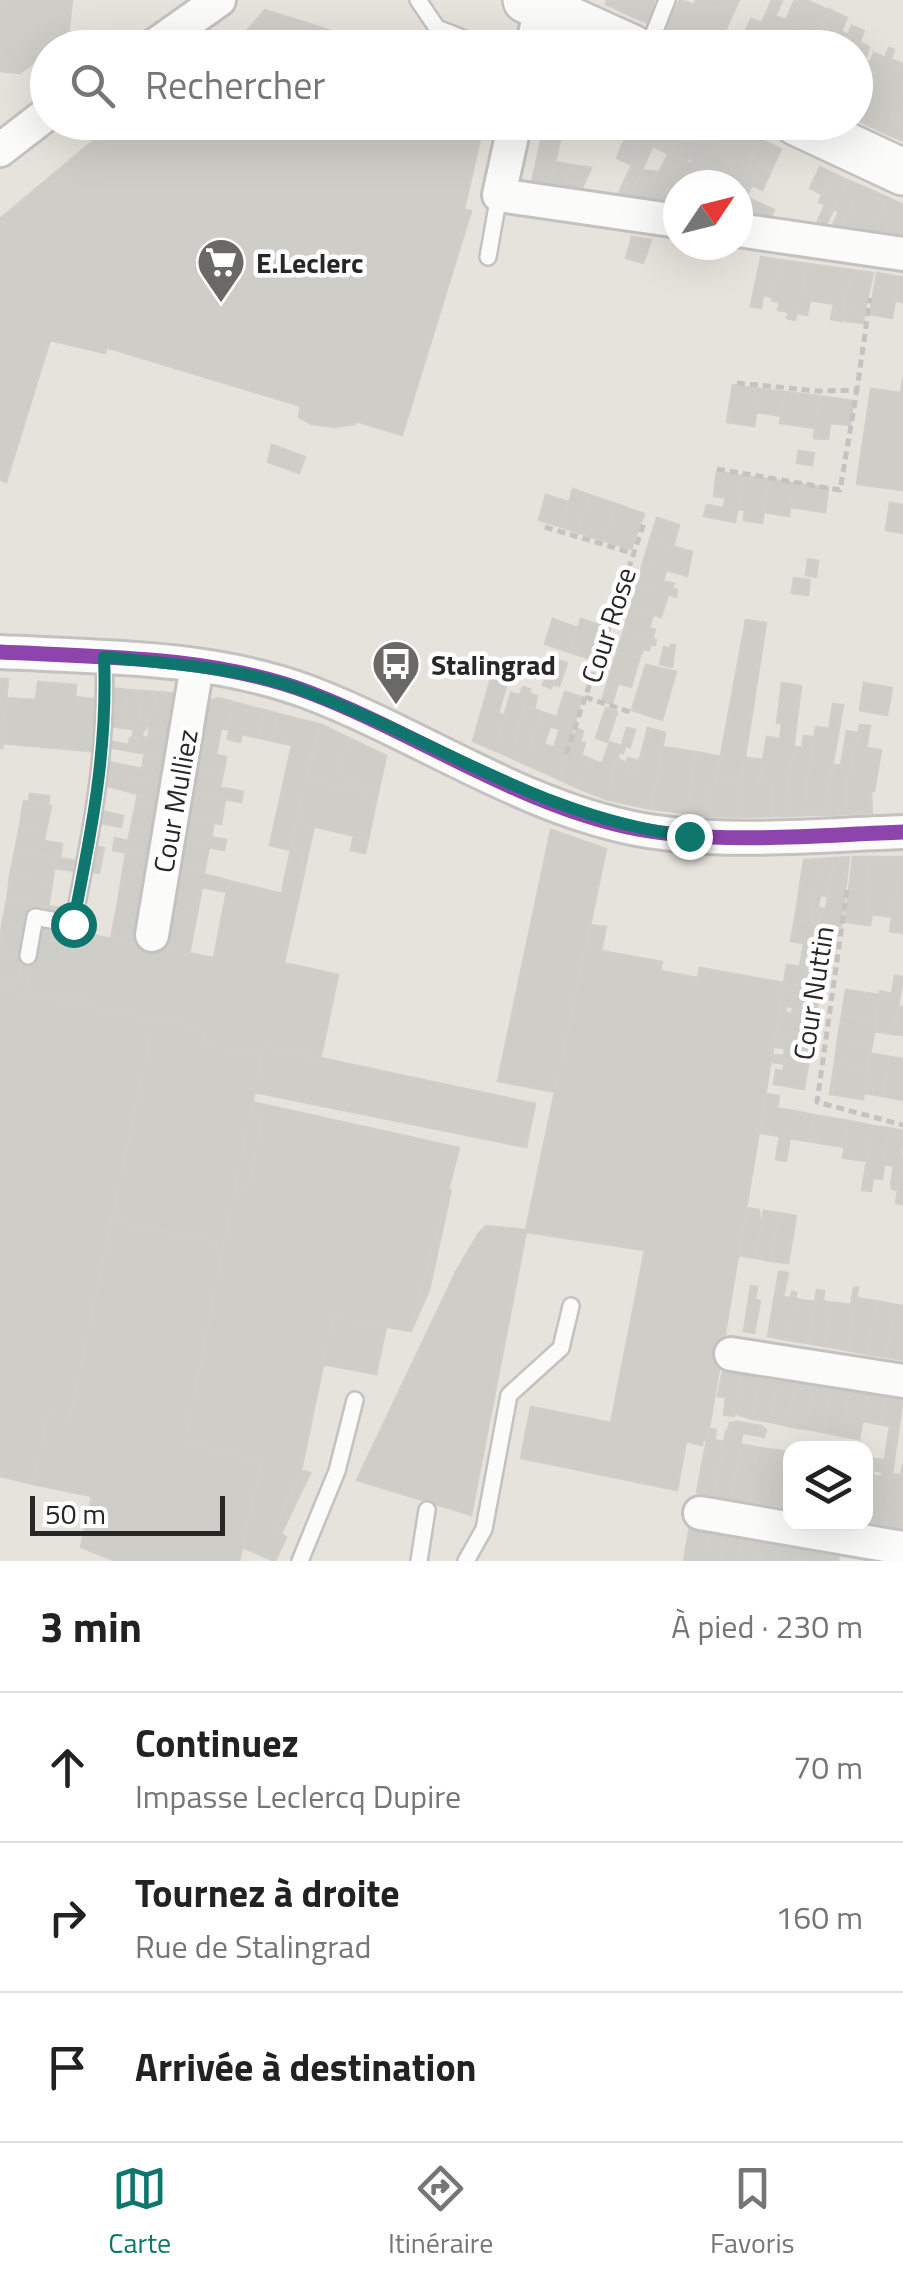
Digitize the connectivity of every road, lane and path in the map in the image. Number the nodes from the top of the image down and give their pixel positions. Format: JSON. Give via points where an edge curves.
{"nodes":[{"id":1,"x":219,"y":0,"type":"edge"},
{"id":2,"x":418,"y":0,"type":"edge"},
{"id":3,"x":668,"y":0,"type":"edge"},
{"id":4,"x":540,"y":14,"type":"edge"},
{"id":5,"x":176,"y":30,"type":"edge"},
{"id":6,"x":442,"y":30,"type":"edge"},
{"id":7,"x":585,"y":30,"type":"edge"},
{"id":8,"x":656,"y":30,"type":"edge"},
{"id":9,"x":30,"y":126,"type":"edge"},
{"id":10,"x":511,"y":140,"type":"edge"},
{"id":11,"x":835,"y":140,"type":"edge"},
{"id":12,"x":1,"y":146,"type":"edge"},
{"id":13,"x":903,"y":172,"type":"edge"},
{"id":14,"x":499,"y":195,"type":"junction"},
{"id":15,"x":663,"y":219,"type":"edge"},
{"id":16,"x":753,"y":232,"type":"edge"},
{"id":17,"x":903,"y":254,"type":"edge"},
{"id":18,"x":488,"y":257,"type":"dead end"},
{"id":19,"x":870,"y":298,"type":"dead end"},
{"id":20,"x":737,"y":383,"type":"dead end"},
{"id":21,"x":857,"y":390,"type":"junction"},
{"id":22,"x":718,"y":469,"type":"dead end"},
{"id":23,"x":644,"y":523,"type":"dead end"},
{"id":24,"x":545,"y":527,"type":"dead end"},
{"id":25,"x":632,"y":554,"type":"junction"},
{"id":26,"x":0,"y":652,"type":"edge"},
{"id":27,"x":104,"y":657,"type":"junction"},
{"id":28,"x":197,"y":666,"type":"junction"},
{"id":29,"x":585,"y":697,"type":"junction"},
{"id":30,"x":630,"y":712,"type":"dead end"},
{"id":31,"x":560,"y":779,"type":"junction"},
{"id":32,"x":903,"y":832,"type":"edge"},
{"id":33,"x":847,"y":890,"type":"dead end"},
{"id":34,"x":152,"y":935,"type":"dead end"},
{"id":35,"x":28,"y":956,"type":"dead end"},
{"id":36,"x":903,"y":1125,"type":"edge"},
{"id":37,"x":571,"y":1306,"type":"dead end"},
{"id":38,"x":731,"y":1354,"type":"dead end"},
{"id":39,"x":903,"y":1381,"type":"edge"},
{"id":40,"x":355,"y":1400,"type":"dead end"},
{"id":41,"x":426,"y":1510,"type":"dead end"},
{"id":42,"x":700,"y":1513,"type":"dead end"},
{"id":43,"x":903,"y":1548,"type":"edge"},
{"id":44,"x":300,"y":1561,"type":"edge"},
{"id":45,"x":419,"y":1561,"type":"edge"},
{"id":46,"x":466,"y":1561,"type":"edge"}],
"edges":[{"from":1,"to":5,"type":"street"},
{"from":2,"to":6,"type":"lane"},
{"from":3,"to":8,"type":"lane"},
{"from":4,"to":7,"type":"main road"},
{"from":9,"to":12,"type":"street"},
{"from":10,"to":14,"type":"street"},
{"from":11,"to":13,"type":"main road"},
{"from":14,"to":15,"type":"street"},
{"from":14,"to":18,"type":"lane"},
{"from":16,"to":17,"type":"street"},
{"from":19,"to":21,"type":"path"},
{"from":20,"to":21,"type":"path"},
{"from":21,"to":22,"type":"path","via":[[840,490]]},
{"from":23,"to":25,"type":"path","name":"Cour Rose"},
{"from":24,"to":25,"type":"path","name":"Cour Rose"},
{"from":25,"to":29,"type":"path","name":"Cour Rose"},
{"from":26,"to":27,"type":"street"},
{"from":27,"to":28,"type":"street"},
{"from":27,"to":35,"type":"lane","via":[[99,796],[73,924],[35,917]]},
{"from":28,"to":31,"type":"street","via":[[305,691]]},
{"from":28,"to":34,"type":"street","name":"Cour Mulliez"},
{"from":29,"to":30,"type":"path","name":"Cour Rose"},
{"from":29,"to":31,"type":"path","name":"Cour Rose"},
{"from":31,"to":32,"type":"street","via":[[637,828],[689,836]]},
{"from":33,"to":36,"type":"path","name":"Cour Nuttin","via":[[818,1102]]},
{"from":37,"to":46,"type":"lane","via":[[560,1348],[509,1395],[484,1529]]},
{"from":38,"to":39,"type":"street"},
{"from":40,"to":44,"type":"lane","via":[[337,1471]]},
{"from":41,"to":45,"type":"lane"},
{"from":42,"to":43,"type":"street"}]}
